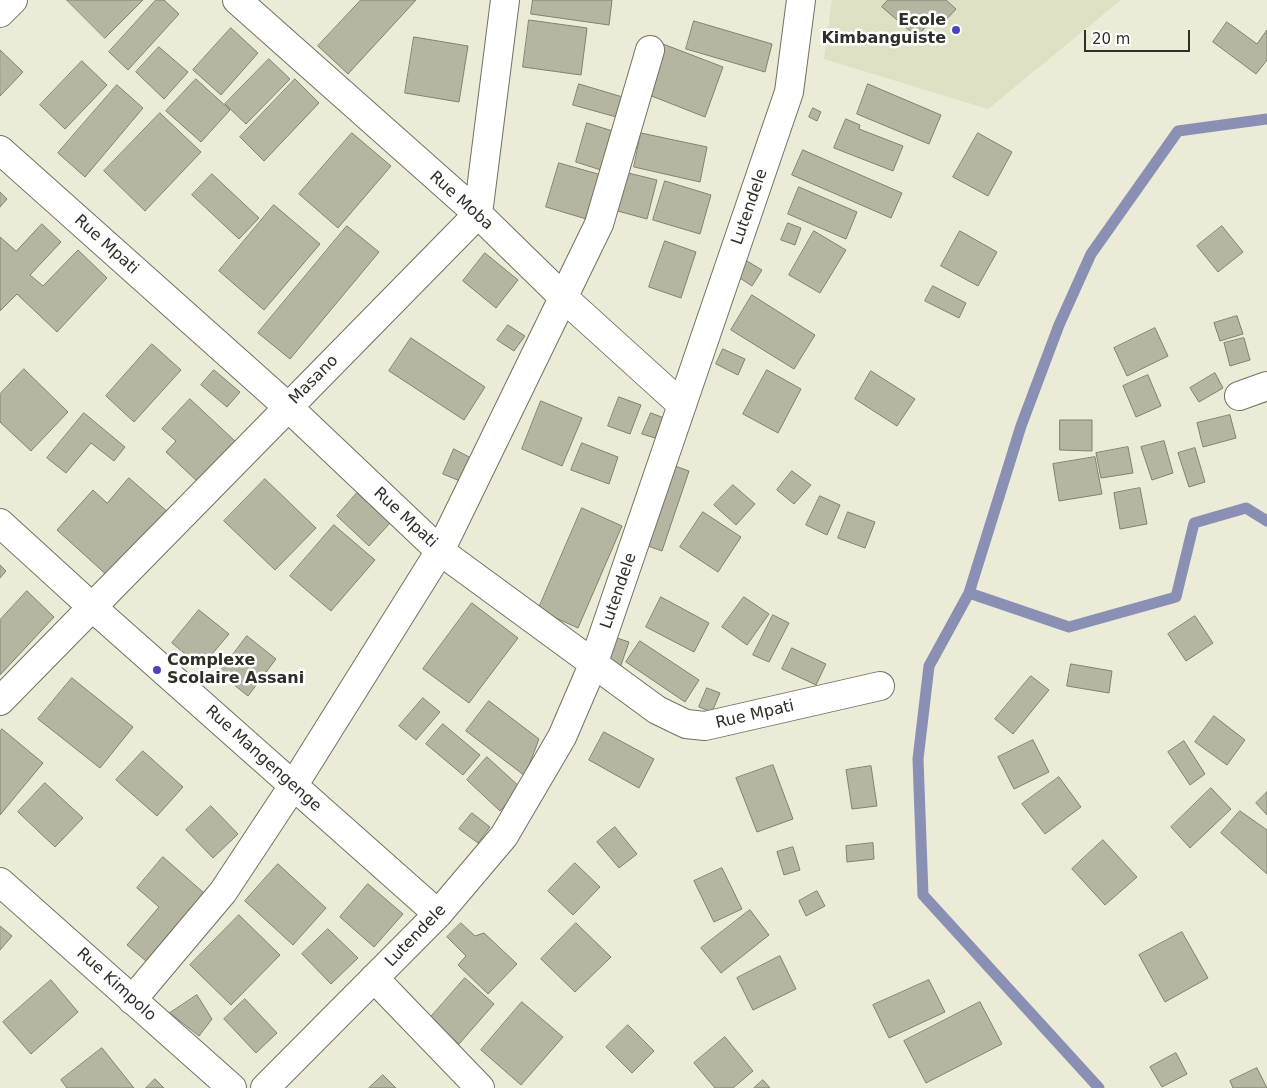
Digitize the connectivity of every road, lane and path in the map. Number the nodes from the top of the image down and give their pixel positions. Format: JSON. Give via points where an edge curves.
{"nodes":[{"id":1,"x":13,"y":0,"type":"edge"},
{"id":2,"x":237,"y":0,"type":"edge"},
{"id":3,"x":505,"y":0,"type":"edge"},
{"id":4,"x":801,"y":0,"type":"edge"},
{"id":5,"x":0,"y":13,"type":"edge"},
{"id":6,"x":650,"y":50,"type":"dead end"},
{"id":7,"x":0,"y":150,"type":"edge"},
{"id":8,"x":478,"y":214,"type":"junction"},
{"id":9,"x":565,"y":299,"type":"junction"},
{"id":10,"x":1267,"y":386,"type":"edge"},
{"id":11,"x":1240,"y":396,"type":"dead end"},
{"id":12,"x":682,"y":405,"type":"junction"},
{"id":13,"x":288,"y":407,"type":"junction"},
{"id":14,"x":0,"y":523,"type":"edge"},
{"id":15,"x":440,"y":551,"type":"junction"},
{"id":16,"x":92,"y":607,"type":"junction"},
{"id":17,"x":593,"y":664,"type":"junction"},
{"id":18,"x":880,"y":686,"type":"dead end"},
{"id":19,"x":0,"y":701,"type":"edge"},
{"id":20,"x":293,"y":786,"type":"junction"},
{"id":21,"x":0,"y":882,"type":"edge"},
{"id":22,"x":438,"y":914,"type":"junction"},
{"id":23,"x":374,"y":978,"type":"junction"},
{"id":24,"x":132,"y":1000,"type":"junction"},
{"id":25,"x":232,"y":1088,"type":"edge"},
{"id":26,"x":265,"y":1088,"type":"edge"},
{"id":27,"x":480,"y":1088,"type":"edge"}],
"edges":[{"from":1,"to":5,"type":"street"},
{"from":2,"to":8,"type":"street","name":"Rue Moba"},
{"from":3,"to":8,"type":"street"},
{"from":4,"to":12,"type":"street","name":"Lutendele","via":[[789,92]]},
{"from":6,"to":9,"type":"street","via":[[599,224]]},
{"from":7,"to":13,"type":"street","name":"Rue Mpati"},
{"from":8,"to":9,"type":"street","name":"Rue Moba"},
{"from":8,"to":13,"type":"street","name":"Masano"},
{"from":9,"to":12,"type":"street","name":"Rue Moba"},
{"from":9,"to":15,"type":"street"},
{"from":10,"to":11,"type":"street"},
{"from":12,"to":17,"type":"street","name":"Lutendele"},
{"from":13,"to":15,"type":"street","name":"Rue Mpati"},
{"from":13,"to":16,"type":"street","name":"Masano"},
{"from":14,"to":16,"type":"street","name":"Rue Mangengenge"},
{"from":15,"to":17,"type":"street","name":"Rue Mpati"},
{"from":15,"to":20,"type":"street"},
{"from":16,"to":19,"type":"street","name":"Masano"},
{"from":16,"to":20,"type":"street","name":"Rue Mangengenge"},
{"from":17,"to":18,"type":"street","name":"Rue Mpati","via":[[657,710],[686,724],[705,726]]},
{"from":17,"to":22,"type":"street","name":"Lutendele","via":[[562,737],[504,836]]},
{"from":20,"to":22,"type":"street","name":"Rue Mangengenge"},
{"from":20,"to":24,"type":"street","via":[[223,892]]},
{"from":21,"to":24,"type":"street","name":"Rue Kimpolo"},
{"from":22,"to":23,"type":"street","name":"Lutendele"},
{"from":23,"to":26,"type":"street","name":"Lutendele"},
{"from":23,"to":27,"type":"street"},
{"from":24,"to":25,"type":"street","name":"Rue Kimpolo"}]}
